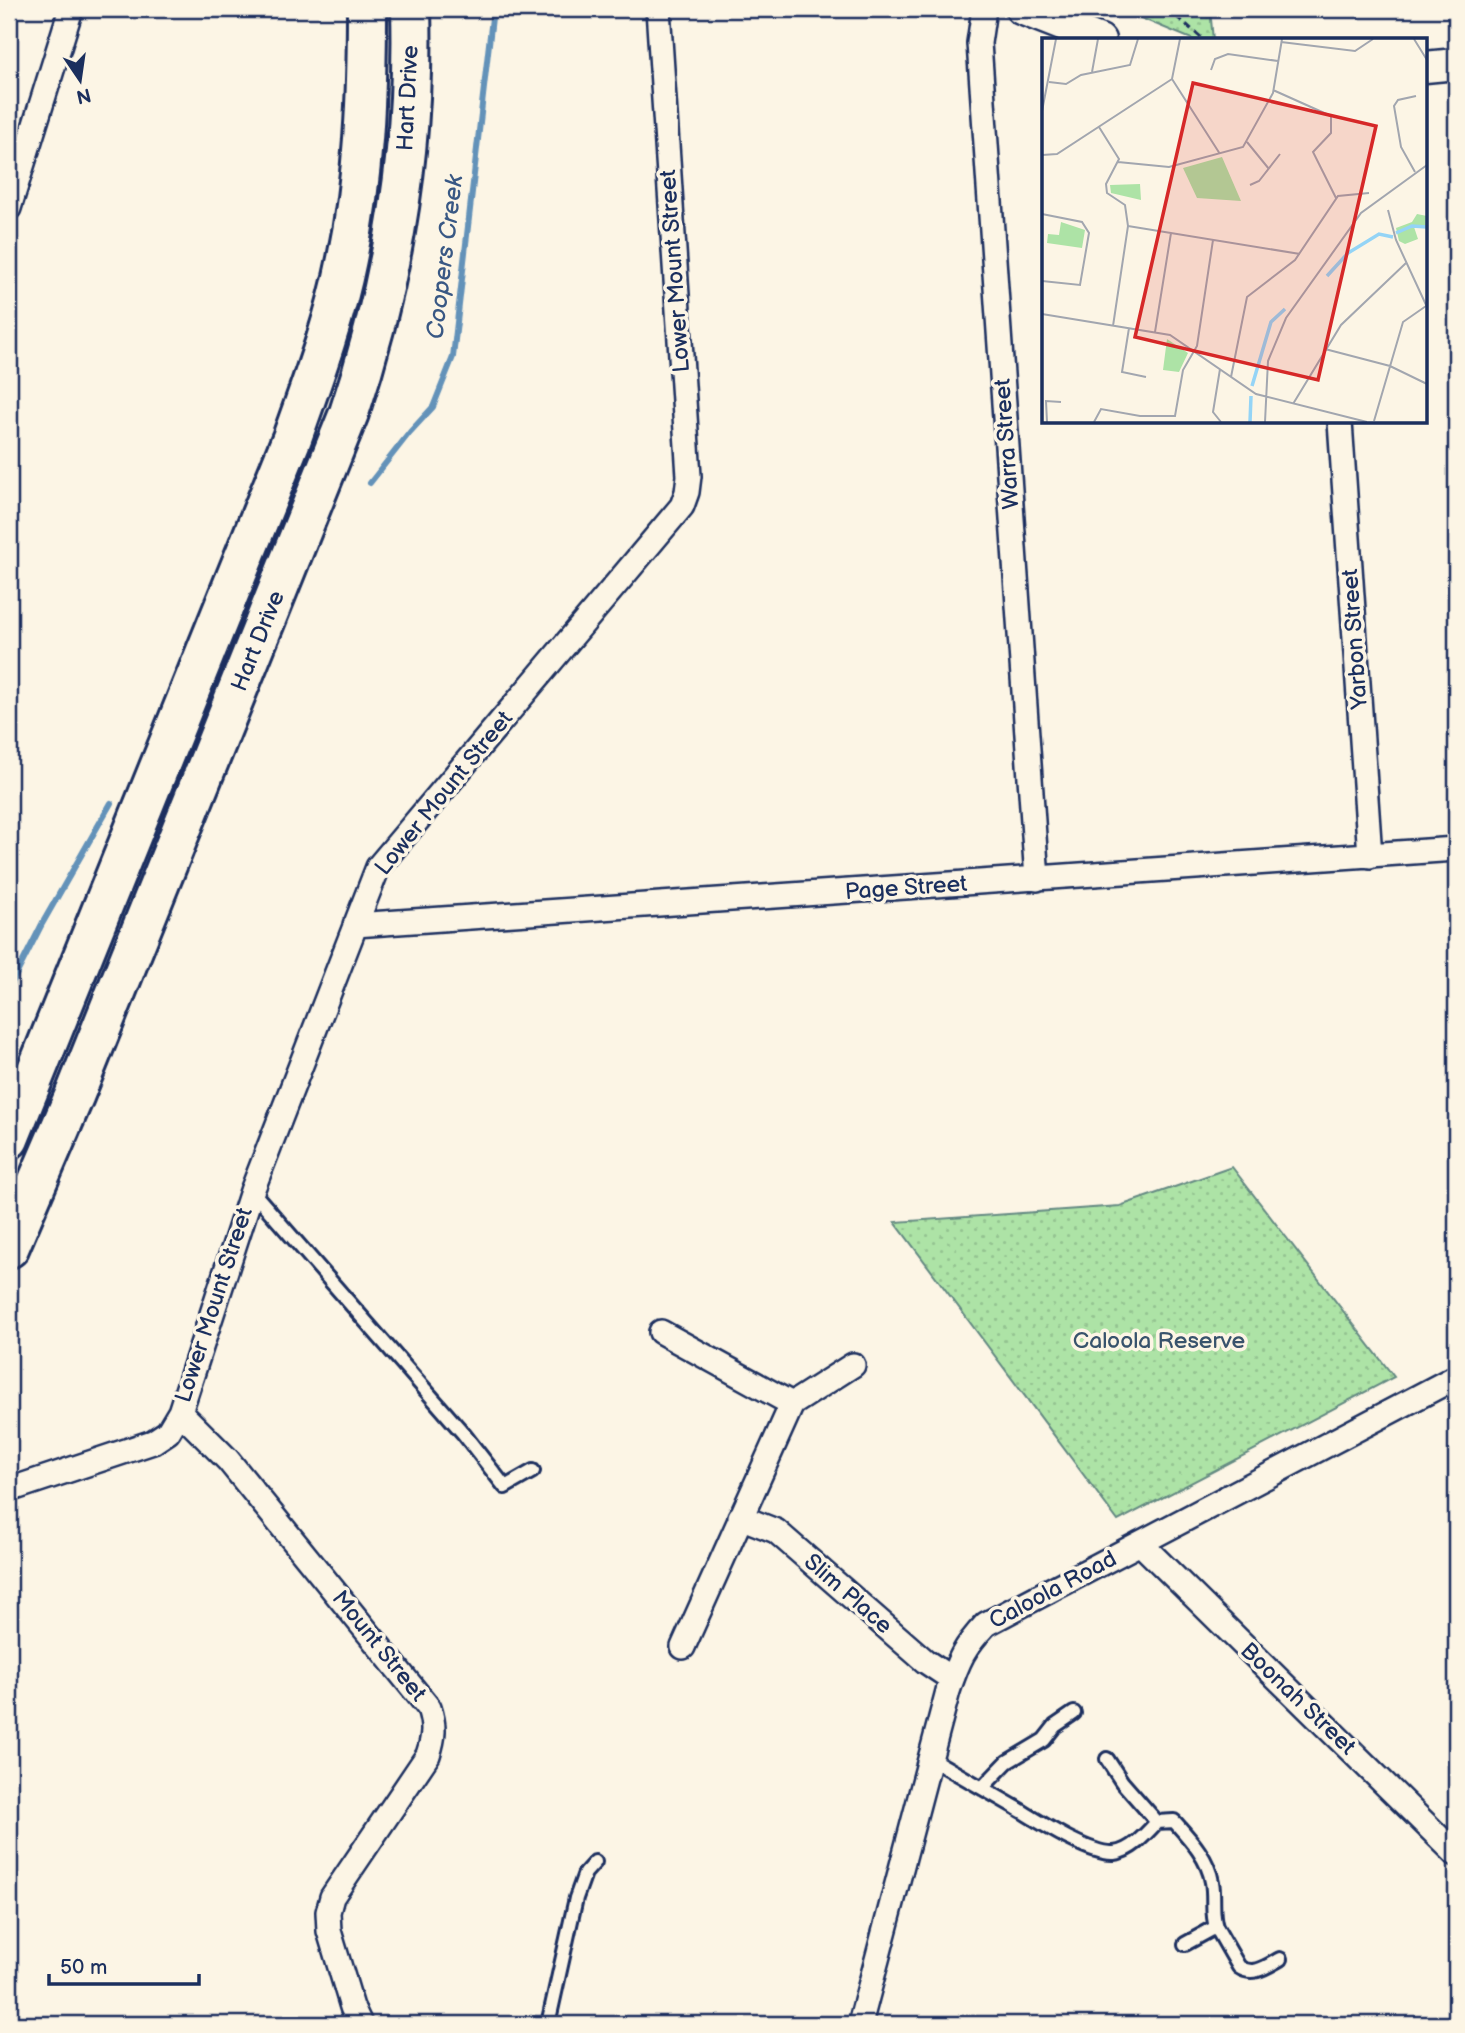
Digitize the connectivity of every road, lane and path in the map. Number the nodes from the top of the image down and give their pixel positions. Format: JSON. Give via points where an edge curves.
{"nodes":[{"id":1,"x":71,"y":9,"type":"edge"},
{"id":2,"x":368,"y":9,"type":"edge"},
{"id":3,"x":411,"y":9,"type":"edge"},
{"id":4,"x":658,"y":9,"type":"edge"},
{"id":5,"x":984,"y":9,"type":"edge"},
{"id":6,"x":1021,"y":9,"type":"edge"},
{"id":7,"x":1168,"y":9,"type":"edge"},
{"id":8,"x":1095,"y":38,"type":"edge"},
{"id":9,"x":1202,"y":38,"type":"edge"},
{"id":10,"x":1456,"y":64,"type":"edge"},
{"id":11,"x":1426,"y":66,"type":"edge"},
{"id":12,"x":9,"y":208,"type":"edge"},
{"id":13,"x":1340,"y":424,"type":"edge"},
{"id":14,"x":1456,"y":849,"type":"edge"},
{"id":15,"x":1370,"y":856,"type":"junction"},
{"id":16,"x":1037,"y":879,"type":"junction"},
{"id":17,"x":355,"y":925,"type":"junction"},
{"id":18,"x":9,"y":1139,"type":"edge"},
{"id":19,"x":252,"y":1191,"type":"junction"},
{"id":20,"x":9,"y":1248,"type":"edge"},
{"id":21,"x":661,"y":1332,"type":"dead end"},
{"id":22,"x":853,"y":1365,"type":"dead end"},
{"id":23,"x":1456,"y":1377,"type":"edge"},
{"id":24,"x":792,"y":1404,"type":"junction"},
{"id":25,"x":180,"y":1412,"type":"junction"},
{"id":26,"x":533,"y":1471,"type":"dead end"},
{"id":27,"x":9,"y":1490,"type":"edge"},
{"id":28,"x":740,"y":1517,"type":"junction"},
{"id":29,"x":1140,"y":1544,"type":"junction"},
{"id":30,"x":683,"y":1647,"type":"dead end"},
{"id":31,"x":952,"y":1679,"type":"junction"},
{"id":32,"x":1074,"y":1713,"type":"dead end"},
{"id":33,"x":930,"y":1758,"type":"junction"},
{"id":34,"x":1107,"y":1759,"type":"dead end"},
{"id":35,"x":982,"y":1788,"type":"junction"},
{"id":36,"x":1157,"y":1822,"type":"junction"},
{"id":37,"x":1456,"y":1854,"type":"edge"},
{"id":38,"x":595,"y":1862,"type":"dead end"},
{"id":39,"x":1216,"y":1927,"type":"junction"},
{"id":40,"x":1185,"y":1944,"type":"dead end"},
{"id":41,"x":1280,"y":1959,"type":"dead end"},
{"id":42,"x":360,"y":2024,"type":"edge"},
{"id":43,"x":548,"y":2024,"type":"edge"},
{"id":44,"x":860,"y":2024,"type":"edge"}],
"edges":[{"from":1,"to":12,"type":"street"},
{"from":2,"to":18,"type":"highway","name":"Hart Drive","via":[[362,170],[347,261],[326,342],[278,475]]},
{"from":3,"to":20,"type":"highway","name":"Hart Drive","via":[[408,138],[397,225],[362,375]]},
{"from":4,"to":17,"type":"street","name":"Lower Mount Street","via":[[687,492],[682,506],[378,867]]},
{"from":5,"to":16,"type":"street","name":"Warra Street","via":[[979,43]]},
{"from":6,"to":8,"type":"street"},
{"from":7,"to":9,"type":"path"},
{"from":10,"to":11,"type":"street"},
{"from":13,"to":15,"type":"street","name":"Yarbon Street"},
{"from":14,"to":15,"type":"street","name":"Page Street"},
{"from":15,"to":16,"type":"street","name":"Page Street"},
{"from":16,"to":17,"type":"street","name":"Page Street"},
{"from":17,"to":19,"type":"street","name":"Lower Mount Street"},
{"from":19,"to":25,"type":"street","name":"Lower Mount Street"},
{"from":19,"to":26,"type":"lane","via":[[505,1487]]},
{"from":21,"to":24,"type":"street"},
{"from":22,"to":24,"type":"street"},
{"from":23,"to":29,"type":"street","name":"Caloola Road"},
{"from":24,"to":28,"type":"street"},
{"from":25,"to":27,"type":"street","name":"Lower Mount Street","via":[[168,1432],[153,1442]]},
{"from":25,"to":42,"type":"street","name":"Mount Street","via":[[237,1471],[429,1708],[434,1723],[428,1755],[332,1897],[328,1912],[329,1931]]},
{"from":28,"to":30,"type":"street"},
{"from":28,"to":31,"type":"street","name":"Slim Place","via":[[776,1531],[925,1661]]},
{"from":29,"to":31,"type":"street","name":"Caloola Road","via":[[986,1624],[959,1658]]},
{"from":29,"to":37,"type":"street","name":"Boonah Street"},
{"from":31,"to":33,"type":"street","name":"Caloola Road"},
{"from":32,"to":35,"type":"lane","via":[[1044,1740],[1007,1762]]},
{"from":33,"to":35,"type":"lane"},
{"from":33,"to":44,"type":"street","name":"Caloola Road"},
{"from":34,"to":36,"type":"lane"},
{"from":35,"to":36,"type":"lane","via":[[1072,1840],[1113,1853],[1128,1849]]},
{"from":36,"to":39,"type":"lane","via":[[1174,1821],[1199,1850],[1212,1881]]},
{"from":38,"to":43,"type":"lane","via":[[576,1898]]},
{"from":39,"to":40,"type":"lane"},
{"from":39,"to":41,"type":"lane","via":[[1245,1971],[1253,1972]]}]}
